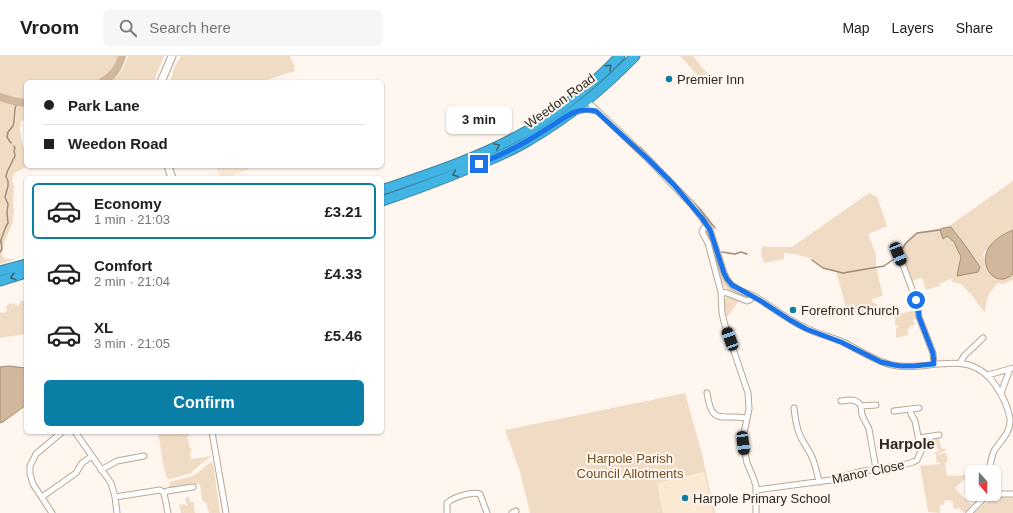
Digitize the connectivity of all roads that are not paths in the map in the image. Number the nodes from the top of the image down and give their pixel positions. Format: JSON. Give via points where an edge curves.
{"nodes":[{"id":1,"x":172,"y":56,"type":"edge"},
{"id":2,"x":620,"y":56,"type":"edge"},
{"id":3,"x":635,"y":56,"type":"edge"},
{"id":4,"x":162,"y":80,"type":"edge"},
{"id":5,"x":596,"y":93,"type":"junction"},
{"id":6,"x":577,"y":96,"type":"junction"},
{"id":7,"x":586,"y":101,"type":"junction"},
{"id":8,"x":595,"y":109,"type":"junction"},
{"id":9,"x":569,"y":114,"type":"junction"},
{"id":10,"x":384,"y":189,"type":"edge"},
{"id":11,"x":384,"y":200,"type":"edge"},
{"id":12,"x":708,"y":226,"type":"junction"},
{"id":13,"x":898,"y":254,"type":"dead end"},
{"id":14,"x":24,"y":265,"type":"edge"},
{"id":15,"x":0,"y":272,"type":"edge"},
{"id":16,"x":24,"y":274,"type":"edge"},
{"id":17,"x":0,"y":281,"type":"edge"},
{"id":18,"x":721,"y":292,"type":"junction"},
{"id":19,"x":752,"y":296,"type":"junction"},
{"id":20,"x":983,"y":338,"type":"dead end"},
{"id":21,"x":960,"y":363,"type":"junction"},
{"id":22,"x":934,"y":364,"type":"junction"},
{"id":23,"x":1011,"y":368,"type":"edge"},
{"id":24,"x":988,"y":375,"type":"junction"},
{"id":25,"x":707,"y":393,"type":"dead end"},
{"id":26,"x":1001,"y":393,"type":"junction"},
{"id":27,"x":841,"y":401,"type":"dead end"},
{"id":28,"x":876,"y":405,"type":"dead end"},
{"id":29,"x":861,"y":406,"type":"junction"},
{"id":30,"x":794,"y":408,"type":"dead end"},
{"id":31,"x":919,"y":408,"type":"dead end"},
{"id":32,"x":910,"y":409,"type":"junction"},
{"id":33,"x":894,"y":411,"type":"dead end"},
{"id":34,"x":746,"y":418,"type":"junction"},
{"id":35,"x":60,"y":434,"type":"edge"},
{"id":36,"x":76,"y":434,"type":"edge"},
{"id":37,"x":212,"y":434,"type":"edge"},
{"id":38,"x":940,"y":435,"type":"dead end"},
{"id":39,"x":919,"y":438,"type":"junction"},
{"id":40,"x":92,"y":456,"type":"junction"},
{"id":41,"x":144,"y":456,"type":"dead end"},
{"id":42,"x":990,"y":465,"type":"edge"},
{"id":43,"x":876,"y":468,"type":"junction"},
{"id":44,"x":101,"y":470,"type":"junction"},
{"id":45,"x":819,"y":482,"type":"junction"},
{"id":46,"x":193,"y":487,"type":"dead end"},
{"id":47,"x":756,"y":490,"type":"junction"},
{"id":48,"x":164,"y":493,"type":"junction"},
{"id":49,"x":1001,"y":494,"type":"edge"},
{"id":50,"x":1013,"y":494,"type":"edge"},
{"id":51,"x":42,"y":496,"type":"junction"},
{"id":52,"x":115,"y":498,"type":"junction"},
{"id":53,"x":981,"y":501,"type":"edge"},
{"id":54,"x":50,"y":512,"type":"edge"},
{"id":55,"x":118,"y":513,"type":"edge"},
{"id":56,"x":168,"y":513,"type":"edge"},
{"id":57,"x":226,"y":513,"type":"edge"},
{"id":58,"x":447,"y":513,"type":"edge"},
{"id":59,"x":487,"y":513,"type":"edge"},
{"id":60,"x":756,"y":513,"type":"edge"},
{"id":61,"x":969,"y":513,"type":"edge"}],
"edges":[{"from":1,"to":4,"type":"street"},
{"from":6,"to":2,"type":"highway","name":"Weedon Road","one_way":true},
{"from":3,"to":5,"type":"highway","name":"Weedon Road"},
{"from":5,"to":7,"type":"highway","name":"Weedon Road"},
{"from":5,"to":8,"type":"street"},
{"from":6,"to":7,"type":"street"},
{"from":10,"to":6,"type":"highway","name":"Weedon Road","one_way":true,"via":[[499,145],[531,128]]},
{"from":7,"to":8,"type":"street"},
{"from":7,"to":9,"type":"highway","name":"Weedon Road"},
{"from":8,"to":9,"type":"street"},
{"from":8,"to":12,"type":"street","via":[[666,177]]},
{"from":9,"to":11,"type":"highway","name":"Weedon Road","one_way":true,"via":[[528,141],[500,155],[434,183]]},
{"from":12,"to":18,"type":"street","via":[[702,232],[708,244]]},
{"from":12,"to":19,"type":"street","via":[[727,279],[732,285]]},
{"from":13,"to":22,"type":"street","via":[[916,300],[919,317],[933,353]]},
{"from":14,"to":15,"type":"highway"},
{"from":16,"to":17,"type":"highway","one_way":true},
{"from":18,"to":19,"type":"street","via":[[747,302]]},
{"from":18,"to":34,"type":"street","via":[[724,322],[748,393],[749,409]]},
{"from":19,"to":22,"type":"street","via":[[806,329],[841,342],[881,362],[901,366]]},
{"from":20,"to":21,"type":"street"},
{"from":21,"to":22,"type":"street"},
{"from":21,"to":24,"type":"street"},
{"from":23,"to":24,"type":"street"},
{"from":23,"to":26,"type":"street"},
{"from":24,"to":26,"type":"street"},
{"from":25,"to":34,"type":"street","via":[[710,408],[715,415]]},
{"from":26,"to":42,"type":"street","via":[[1008,408],[1009,427],[992,456]]},
{"from":27,"to":29,"type":"street","via":[[856,401]]},
{"from":28,"to":29,"type":"street"},
{"from":29,"to":43,"type":"street","via":[[871,436]]},
{"from":30,"to":45,"type":"street","name":"Manor Close","via":[[798,431],[814,461]]},
{"from":31,"to":32,"type":"street"},
{"from":32,"to":33,"type":"street"},
{"from":32,"to":39,"type":"street","name":"Manor Close"},
{"from":34,"to":47,"type":"street","via":[[744,452]]},
{"from":35,"to":51,"type":"street","via":[[36,454],[30,466],[33,484]]},
{"from":36,"to":40,"type":"street"},
{"from":37,"to":57,"type":"street"},
{"from":38,"to":39,"type":"street"},
{"from":39,"to":43,"type":"street","name":"Manor Close","via":[[921,451],[917,460],[904,465]]},
{"from":40,"to":44,"type":"street"},
{"from":40,"to":51,"type":"street","via":[[82,463],[76,473]]},
{"from":41,"to":44,"type":"street","via":[[117,461]]},
{"from":43,"to":45,"type":"street","name":"Manor Close"},
{"from":44,"to":52,"type":"street","via":[[111,483]]},
{"from":45,"to":47,"type":"street","name":"Manor Close"},
{"from":46,"to":48,"type":"street"},
{"from":47,"to":60,"type":"street"},
{"from":48,"to":52,"type":"street","via":[[160,490]]},
{"from":48,"to":56,"type":"street"},
{"from":49,"to":50,"type":"street"},
{"from":51,"to":54,"type":"street"},
{"from":52,"to":55,"type":"street"},
{"from":53,"to":61,"type":"street"},
{"from":58,"to":59,"type":"street","via":[[447,503],[450,500],[472,492],[480,494]]}]}
